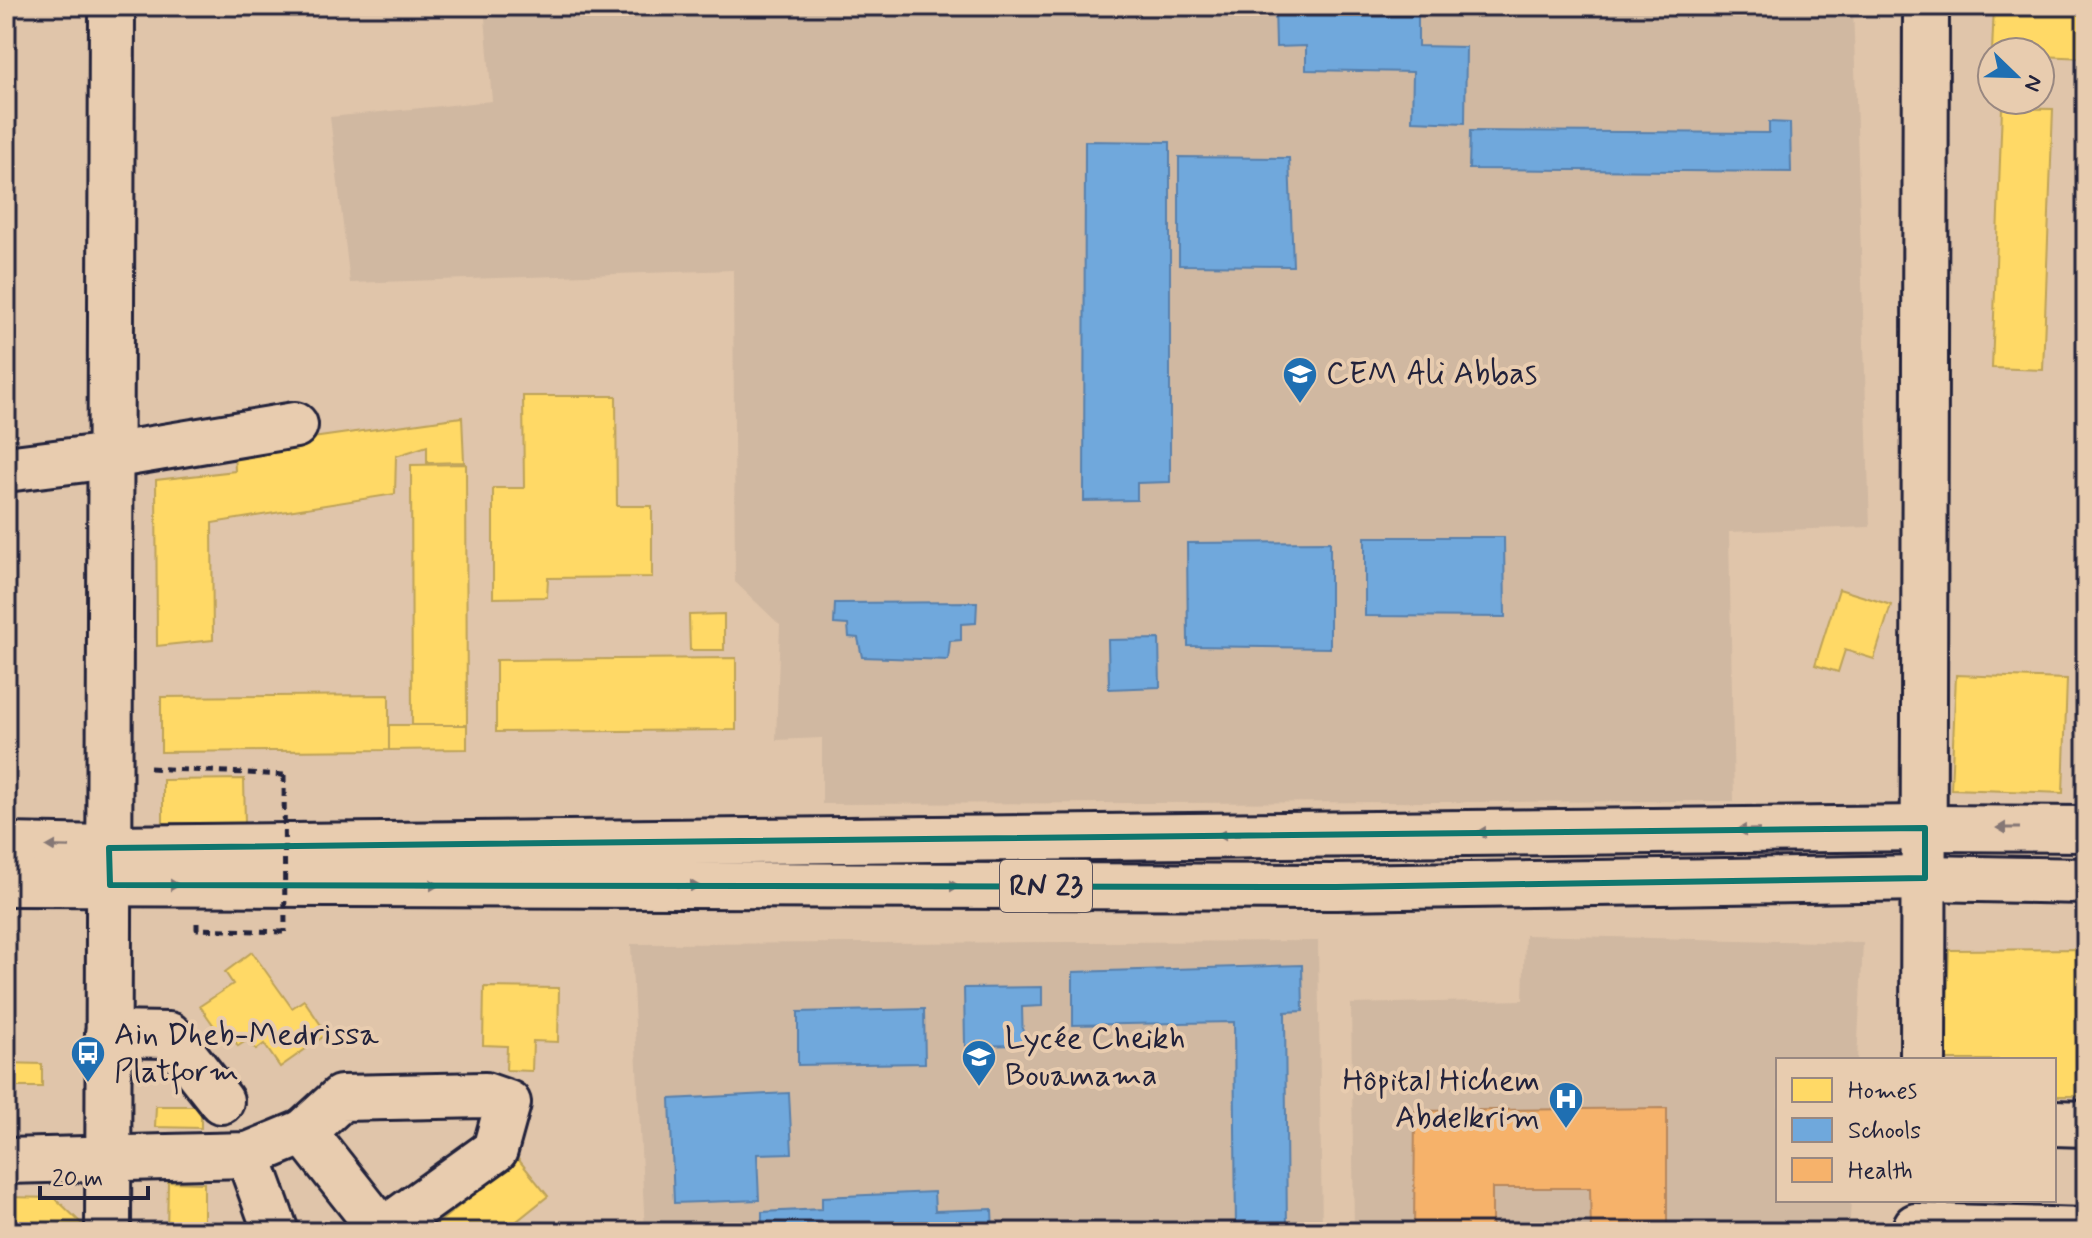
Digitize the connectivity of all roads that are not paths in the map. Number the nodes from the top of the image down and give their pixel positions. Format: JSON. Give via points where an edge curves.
{"nodes":[{"id":1,"x":112,"y":6,"type":"edge"},
{"id":2,"x":1926,"y":6,"type":"edge"},
{"id":3,"x":295,"y":425,"type":"dead end"},
{"id":4,"x":110,"y":456,"type":"junction"},
{"id":5,"x":6,"y":469,"type":"edge"},
{"id":6,"x":1925,"y":828,"type":"junction"},
{"id":7,"x":2086,"y":829,"type":"edge"},
{"id":8,"x":6,"y":846,"type":"edge"},
{"id":9,"x":110,"y":866,"type":"junction"},
{"id":10,"x":1925,"y":878,"type":"junction"},
{"id":11,"x":2086,"y":881,"type":"edge"},
{"id":12,"x":6,"y":883,"type":"edge"},
{"id":13,"x":108,"y":1034,"type":"junction"},
{"id":14,"x":1923,"y":1058,"type":"edge"},
{"id":15,"x":221,"y":1101,"type":"dead end"},
{"id":16,"x":2056,"y":1123,"type":"edge"},
{"id":17,"x":2086,"y":1124,"type":"edge"},
{"id":18,"x":304,"y":1132,"type":"junction"},
{"id":19,"x":248,"y":1155,"type":"junction"},
{"id":20,"x":108,"y":1159,"type":"junction"},
{"id":21,"x":6,"y":1161,"type":"edge"},
{"id":22,"x":1917,"y":1219,"type":"edge"},
{"id":23,"x":2086,"y":1231,"type":"edge"},
{"id":24,"x":108,"y":1232,"type":"edge"},
{"id":25,"x":276,"y":1232,"type":"edge"},
{"id":26,"x":382,"y":1232,"type":"edge"}],
"edges":[{"from":1,"to":4,"type":"main road"},
{"from":2,"to":6,"type":"main road"},
{"from":3,"to":4,"type":"main road"},
{"from":4,"to":5,"type":"main road"},
{"from":4,"to":9,"type":"main road"},
{"from":7,"to":6,"type":"main road","number":"RN 23","one_way":true},
{"from":6,"to":9,"type":"main road","number":"RN 23","one_way":true},
{"from":6,"to":10,"type":"main road"},
{"from":9,"to":8,"type":"main road","number":"RN 23","one_way":true},
{"from":9,"to":10,"type":"main road","number":"RN 23","one_way":true,"via":[[1336,887]]},
{"from":9,"to":12,"type":"main road","number":"RN 23"},
{"from":9,"to":13,"type":"main road"},
{"from":10,"to":11,"type":"main road","number":"RN 23"},
{"from":10,"to":14,"type":"main road"},
{"from":13,"to":15,"type":"main road","via":[[169,1035]]},
{"from":13,"to":20,"type":"main road"},
{"from":16,"to":17,"type":"main road"},
{"from":18,"to":19,"type":"main road"},
{"from":18,"to":26,"type":"main road"},
{"from":18,"to":26,"type":"main road","via":[[341,1098],[485,1095],[508,1103],[495,1150]]},
{"from":19,"to":20,"type":"main road"},
{"from":19,"to":25,"type":"main road"},
{"from":20,"to":21,"type":"main road"},
{"from":20,"to":24,"type":"main road"},
{"from":22,"to":23,"type":"main road"}]}
